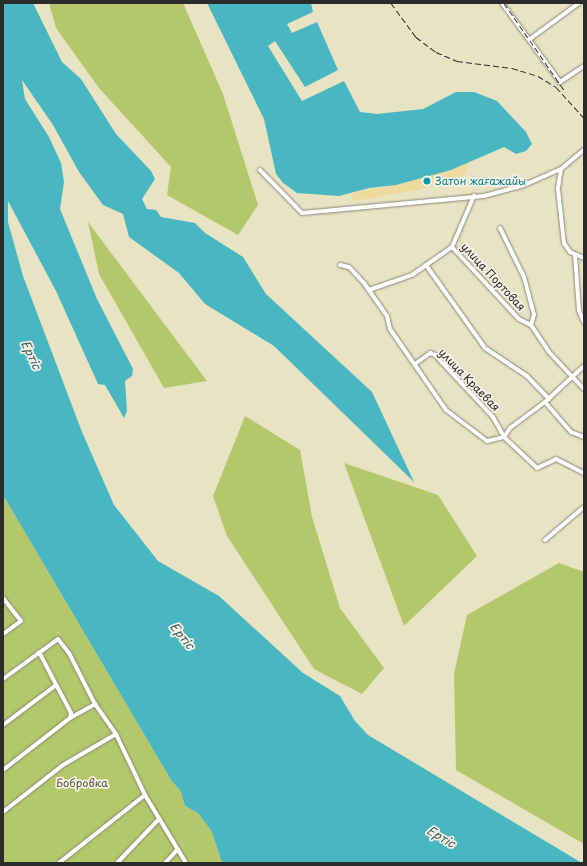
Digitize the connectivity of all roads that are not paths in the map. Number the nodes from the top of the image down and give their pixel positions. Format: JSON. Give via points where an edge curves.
{"nodes":[{"id":1,"x":502,"y":3,"type":"edge"},
{"id":2,"x":567,"y":3,"type":"edge"},
{"id":3,"x":579,"y":3,"type":"edge"},
{"id":4,"x":571,"y":8,"type":"junction"},
{"id":5,"x":530,"y":39,"type":"junction"},
{"id":6,"x":584,"y":66,"type":"edge"},
{"id":7,"x":584,"y":150,"type":"edge"},
{"id":8,"x":561,"y":169,"type":"junction"},
{"id":9,"x":260,"y":170,"type":"dead end"},
{"id":10,"x":474,"y":196,"type":"junction"},
{"id":11,"x":500,"y":228,"type":"dead end"},
{"id":12,"x":452,"y":247,"type":"junction"},
{"id":13,"x":575,"y":255,"type":"junction"},
{"id":14,"x":584,"y":258,"type":"edge"},
{"id":15,"x":340,"y":265,"type":"dead end"},
{"id":16,"x":426,"y":265,"type":"junction"},
{"id":17,"x":369,"y":290,"type":"junction"},
{"id":18,"x":584,"y":322,"type":"edge"},
{"id":19,"x":531,"y":325,"type":"junction"},
{"id":20,"x":415,"y":364,"type":"junction"},
{"id":21,"x":584,"y":366,"type":"edge"},
{"id":22,"x":572,"y":377,"type":"junction"},
{"id":23,"x":584,"y":389,"type":"edge"},
{"id":24,"x":549,"y":398,"type":"junction"},
{"id":25,"x":545,"y":402,"type":"junction"},
{"id":26,"x":504,"y":437,"type":"junction"},
{"id":27,"x":584,"y":437,"type":"edge"},
{"id":28,"x":584,"y":474,"type":"edge"},
{"id":29,"x":584,"y":507,"type":"edge"},
{"id":30,"x":545,"y":540,"type":"dead end"},
{"id":31,"x":4,"y":599,"type":"edge"},
{"id":32,"x":3,"y":606,"type":"edge"},
{"id":33,"x":3,"y":634,"type":"edge"},
{"id":34,"x":39,"y":652,"type":"junction"},
{"id":35,"x":3,"y":680,"type":"edge"},
{"id":36,"x":55,"y":686,"type":"junction"},
{"id":37,"x":95,"y":704,"type":"junction"},
{"id":38,"x":70,"y":718,"type":"junction"},
{"id":39,"x":3,"y":725,"type":"edge"},
{"id":40,"x":116,"y":734,"type":"junction"},
{"id":41,"x":3,"y":770,"type":"edge"},
{"id":42,"x":145,"y":795,"type":"junction"},
{"id":43,"x":3,"y":812,"type":"edge"},
{"id":44,"x":159,"y":819,"type":"junction"},
{"id":45,"x":178,"y":849,"type":"junction"},
{"id":46,"x":59,"y":863,"type":"edge"},
{"id":47,"x":117,"y":863,"type":"edge"},
{"id":48,"x":165,"y":863,"type":"edge"},
{"id":49,"x":186,"y":863,"type":"edge"}],
"edges":[{"from":1,"to":5,"type":"street","via":[[527,40]]},
{"from":2,"to":4,"type":"street"},
{"from":3,"to":4,"type":"street"},
{"from":4,"to":5,"type":"street"},
{"from":5,"to":6,"type":"street","via":[[560,82]]},
{"from":7,"to":8,"type":"street"},
{"from":8,"to":10,"type":"street","via":[[522,186]]},
{"from":8,"to":13,"type":"street","via":[[558,189],[561,226],[566,247]]},
{"from":9,"to":10,"type":"street","via":[[302,213]]},
{"from":10,"to":12,"type":"street"},
{"from":11,"to":19,"type":"street","via":[[524,277],[534,315]]},
{"from":12,"to":16,"type":"street"},
{"from":12,"to":19,"type":"street","name":"улица Портовая","via":[[519,319]]},
{"from":13,"to":14,"type":"street"},
{"from":13,"to":18,"type":"street","via":[[579,311]]},
{"from":15,"to":17,"type":"street","via":[[349,267]]},
{"from":16,"to":17,"type":"street","via":[[403,280]]},
{"from":16,"to":24,"type":"street","via":[[485,348],[527,376]]},
{"from":17,"to":20,"type":"street","via":[[387,316],[390,330]]},
{"from":19,"to":22,"type":"street","name":"улица Портовая","via":[[549,352]]},
{"from":20,"to":26,"type":"street","via":[[446,410],[487,441]]},
{"from":20,"to":26,"type":"street","name":"улица Краевая","via":[[430,353],[435,355],[493,417]]},
{"from":21,"to":22,"type":"street"},
{"from":22,"to":23,"type":"street","name":"улица Портовая"},
{"from":22,"to":24,"type":"street"},
{"from":24,"to":25,"type":"street"},
{"from":25,"to":26,"type":"street","via":[[510,428]]},
{"from":25,"to":27,"type":"street","via":[[572,432]]},
{"from":26,"to":28,"type":"street","name":"улица Краевая","via":[[537,468],[556,460]]},
{"from":29,"to":30,"type":"street"},
{"from":31,"to":32,"type":"street"},
{"from":31,"to":33,"type":"street","via":[[21,621]]},
{"from":34,"to":35,"type":"street"},
{"from":34,"to":36,"type":"street"},
{"from":34,"to":37,"type":"street","via":[[58,639],[69,654]]},
{"from":36,"to":38,"type":"street","via":[[71,713]]},
{"from":36,"to":39,"type":"street"},
{"from":37,"to":38,"type":"street"},
{"from":37,"to":40,"type":"street"},
{"from":38,"to":41,"type":"street"},
{"from":40,"to":42,"type":"street"},
{"from":40,"to":43,"type":"street","via":[[63,765]]},
{"from":42,"to":44,"type":"street"},
{"from":42,"to":46,"type":"street"},
{"from":44,"to":45,"type":"street"},
{"from":44,"to":47,"type":"street"},
{"from":45,"to":48,"type":"street"},
{"from":45,"to":49,"type":"street"}]}
